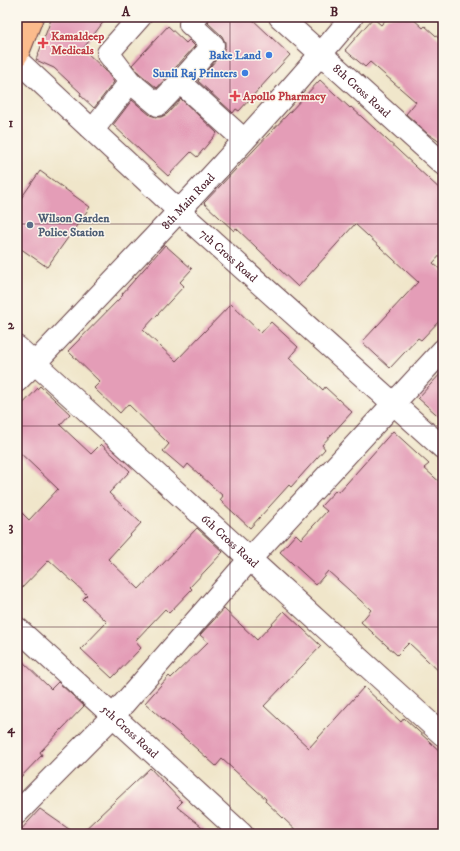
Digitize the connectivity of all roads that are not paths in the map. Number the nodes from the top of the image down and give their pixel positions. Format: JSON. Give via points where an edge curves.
{"nodes":[{"id":1,"x":32,"y":17,"type":"edge"},
{"id":2,"x":140,"y":17,"type":"edge"},
{"id":3,"x":280,"y":17,"type":"edge"},
{"id":4,"x":352,"y":17,"type":"edge"},
{"id":5,"x":190,"y":19,"type":"edge"},
{"id":6,"x":17,"y":55,"type":"edge"},
{"id":7,"x":321,"y":55,"type":"junction"},
{"id":8,"x":17,"y":60,"type":"edge"},
{"id":9,"x":130,"y":82,"type":"junction"},
{"id":10,"x":180,"y":82,"type":"junction"},
{"id":11,"x":93,"y":130,"type":"junction"},
{"id":12,"x":244,"y":140,"type":"junction"},
{"id":13,"x":443,"y":164,"type":"edge"},
{"id":14,"x":180,"y":212,"type":"junction"},
{"id":15,"x":17,"y":346,"type":"edge"},
{"id":16,"x":443,"y":350,"type":"edge"},
{"id":17,"x":35,"y":363,"type":"junction"},
{"id":18,"x":17,"y":381,"type":"edge"},
{"id":19,"x":394,"y":404,"type":"junction"},
{"id":20,"x":443,"y":448,"type":"edge"},
{"id":21,"x":250,"y":559,"type":"junction"},
{"id":22,"x":17,"y":628,"type":"edge"},
{"id":23,"x":113,"y":716,"type":"junction"},
{"id":24,"x":443,"y":735,"type":"edge"},
{"id":25,"x":17,"y":813,"type":"edge"},
{"id":26,"x":242,"y":834,"type":"edge"}],
"edges":[{"from":1,"to":6,"type":"main road"},
{"from":2,"to":9,"type":"street","via":[[108,53]]},
{"from":3,"to":7,"type":"street","name":"8th Cross Road"},
{"from":4,"to":7,"type":"street","name":"8th Main Road"},
{"from":5,"to":10,"type":"street","via":[[213,45]]},
{"from":7,"to":12,"type":"street","name":"8th Main Road"},
{"from":7,"to":13,"type":"street","name":"8th Cross Road"},
{"from":8,"to":11,"type":"street","name":"7th Cross Road"},
{"from":9,"to":10,"type":"street","via":[[158,105]]},
{"from":9,"to":11,"type":"street"},
{"from":10,"to":12,"type":"street"},
{"from":11,"to":14,"type":"street","name":"7th Cross Road"},
{"from":12,"to":14,"type":"street","name":"8th Main Road"},
{"from":14,"to":17,"type":"street","name":"8th Main Road"},
{"from":14,"to":19,"type":"street","name":"7th Cross Road"},
{"from":15,"to":17,"type":"street","name":"6th Cross Road"},
{"from":16,"to":19,"type":"street"},
{"from":17,"to":18,"type":"street","name":"8th Main Road"},
{"from":17,"to":21,"type":"street","name":"6th Cross Road"},
{"from":19,"to":20,"type":"street","name":"7th Cross Road"},
{"from":19,"to":21,"type":"street"},
{"from":21,"to":23,"type":"street"},
{"from":21,"to":24,"type":"street","name":"6th Cross Road"},
{"from":22,"to":23,"type":"street","name":"5th Cross Road"},
{"from":23,"to":25,"type":"street"},
{"from":23,"to":26,"type":"street","name":"5th Cross Road"}]}
